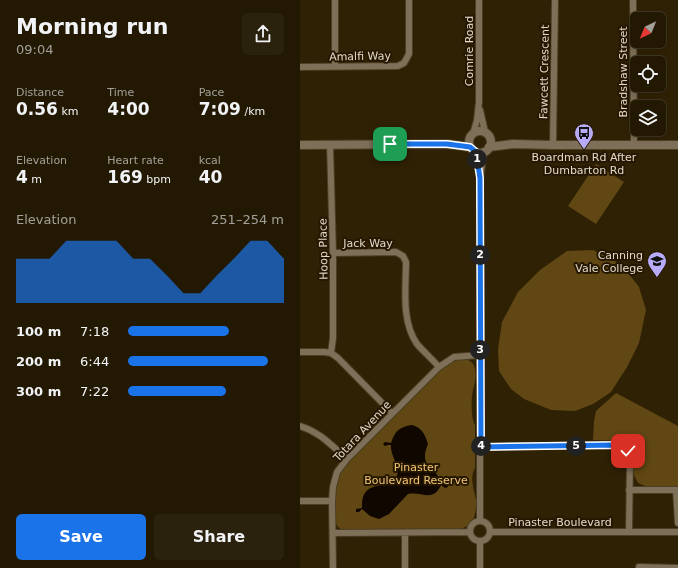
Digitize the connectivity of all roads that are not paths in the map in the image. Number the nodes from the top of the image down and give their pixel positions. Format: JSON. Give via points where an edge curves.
{"nodes":[{"id":1,"x":335,"y":0,"type":"edge"},
{"id":2,"x":409,"y":0,"type":"edge"},
{"id":3,"x":479,"y":0,"type":"edge"},
{"id":4,"x":555,"y":0,"type":"edge"},
{"id":5,"x":633,"y":0,"type":"edge"},
{"id":6,"x":335,"y":66,"type":"junction"},
{"id":7,"x":300,"y":67,"type":"edge"},
{"id":8,"x":479,"y":102,"type":"junction"},
{"id":9,"x":487,"y":135,"type":"junction"},
{"id":10,"x":471,"y":136,"type":"junction"},
{"id":11,"x":447,"y":144,"type":"junction"},
{"id":12,"x":513,"y":144,"type":"junction"},
{"id":13,"x":300,"y":145,"type":"edge"},
{"id":14,"x":330,"y":145,"type":"junction"},
{"id":15,"x":553,"y":145,"type":"junction"},
{"id":16,"x":634,"y":145,"type":"junction"},
{"id":17,"x":678,"y":145,"type":"edge"},
{"id":18,"x":480,"y":149,"type":"junction"},
{"id":19,"x":333,"y":253,"type":"junction"},
{"id":20,"x":300,"y":352,"type":"edge"},
{"id":21,"x":332,"y":353,"type":"junction"},
{"id":22,"x":480,"y":355,"type":"junction"},
{"id":23,"x":439,"y":366,"type":"junction"},
{"id":24,"x":392,"y":413,"type":"junction"},
{"id":25,"x":300,"y":426,"type":"edge"},
{"id":26,"x":481,"y":447,"type":"junction"},
{"id":27,"x":347,"y":459,"type":"junction"},
{"id":28,"x":629,"y":490,"type":"junction"},
{"id":29,"x":677,"y":490,"type":"edge"},
{"id":30,"x":300,"y":501,"type":"edge"},
{"id":31,"x":332,"y":502,"type":"junction"},
{"id":32,"x":480,"y":521,"type":"junction"},
{"id":33,"x":678,"y":522,"type":"edge"},
{"id":34,"x":470,"y":532,"type":"junction"},
{"id":35,"x":490,"y":532,"type":"junction"},
{"id":36,"x":629,"y":532,"type":"junction"},
{"id":37,"x":678,"y":532,"type":"edge"},
{"id":38,"x":333,"y":533,"type":"junction"},
{"id":39,"x":405,"y":533,"type":"junction"},
{"id":40,"x":480,"y":541,"type":"junction"},
{"id":41,"x":639,"y":567,"type":"edge"},
{"id":42,"x":333,"y":568,"type":"edge"},
{"id":43,"x":405,"y":568,"type":"edge"},
{"id":44,"x":480,"y":568,"type":"edge"},
{"id":45,"x":678,"y":568,"type":"edge"}],
"edges":[{"from":1,"to":6,"type":"street"},
{"from":2,"to":6,"type":"street","name":"Amalfi Way","via":[[409,54],[404,63],[398,66]]},
{"from":3,"to":8,"type":"street","name":"Comrie Road"},
{"from":4,"to":15,"type":"street","name":"Fawcett Crescent"},
{"from":5,"to":16,"type":"street","name":"Bradshaw Street"},
{"from":6,"to":7,"type":"street","name":"Amalfi Way"},
{"from":8,"to":9,"type":"street","name":"Comrie Road"},
{"from":8,"to":10,"type":"street","name":"Comrie Road","via":[[477,120]]},
{"from":9,"to":10,"type":"street","via":[[478,131]]},
{"from":9,"to":12,"type":"street"},
{"from":9,"to":18,"type":"street"},
{"from":10,"to":11,"type":"street","via":[[466,140]]},
{"from":10,"to":18,"type":"street","via":[[469,144]]},
{"from":11,"to":14,"type":"street"},
{"from":11,"to":18,"type":"street"},
{"from":12,"to":15,"type":"street"},
{"from":12,"to":18,"type":"street"},
{"from":13,"to":14,"type":"street"},
{"from":14,"to":19,"type":"street","name":"Hoop Place"},
{"from":15,"to":16,"type":"street"},
{"from":16,"to":17,"type":"street"},
{"from":18,"to":22,"type":"street"},
{"from":19,"to":21,"type":"street","name":"Hoop Place"},
{"from":19,"to":23,"type":"street","name":"Jack Way","via":[[396,252],[403,256],[406,262],[406,317],[410,331],[417,344]]},
{"from":20,"to":21,"type":"street"},
{"from":21,"to":24,"type":"street"},
{"from":22,"to":23,"type":"street","name":"Totara Avenue","via":[[454,358]]},
{"from":22,"to":26,"type":"street"},
{"from":23,"to":24,"type":"street","name":"Totara Avenue"},
{"from":24,"to":27,"type":"street","name":"Totara Avenue"},
{"from":25,"to":27,"type":"street","via":[[323,437]]},
{"from":26,"to":28,"type":"street","via":[[625,447],[630,460]]},
{"from":26,"to":32,"type":"street"},
{"from":27,"to":31,"type":"street","name":"Totara Avenue","via":[[337,472]]},
{"from":28,"to":29,"type":"street"},
{"from":28,"to":36,"type":"street"},
{"from":29,"to":33,"type":"street"},
{"from":30,"to":31,"type":"street"},
{"from":31,"to":38,"type":"street","name":"Totara Avenue"},
{"from":32,"to":34,"type":"street","via":[[471,526]]},
{"from":32,"to":35,"type":"street","via":[[487,523]]},
{"from":34,"to":39,"type":"street"},
{"from":34,"to":40,"type":"street","via":[[472,538]]},
{"from":35,"to":36,"type":"street","name":"Pinaster Boulevard"},
{"from":35,"to":40,"type":"street","via":[[488,538]]},
{"from":36,"to":37,"type":"street","name":"Pinaster Boulevard"},
{"from":38,"to":39,"type":"street"},
{"from":38,"to":42,"type":"street","name":"Totara Avenue"},
{"from":39,"to":43,"type":"street"},
{"from":40,"to":44,"type":"street"},
{"from":41,"to":45,"type":"street"}]}
